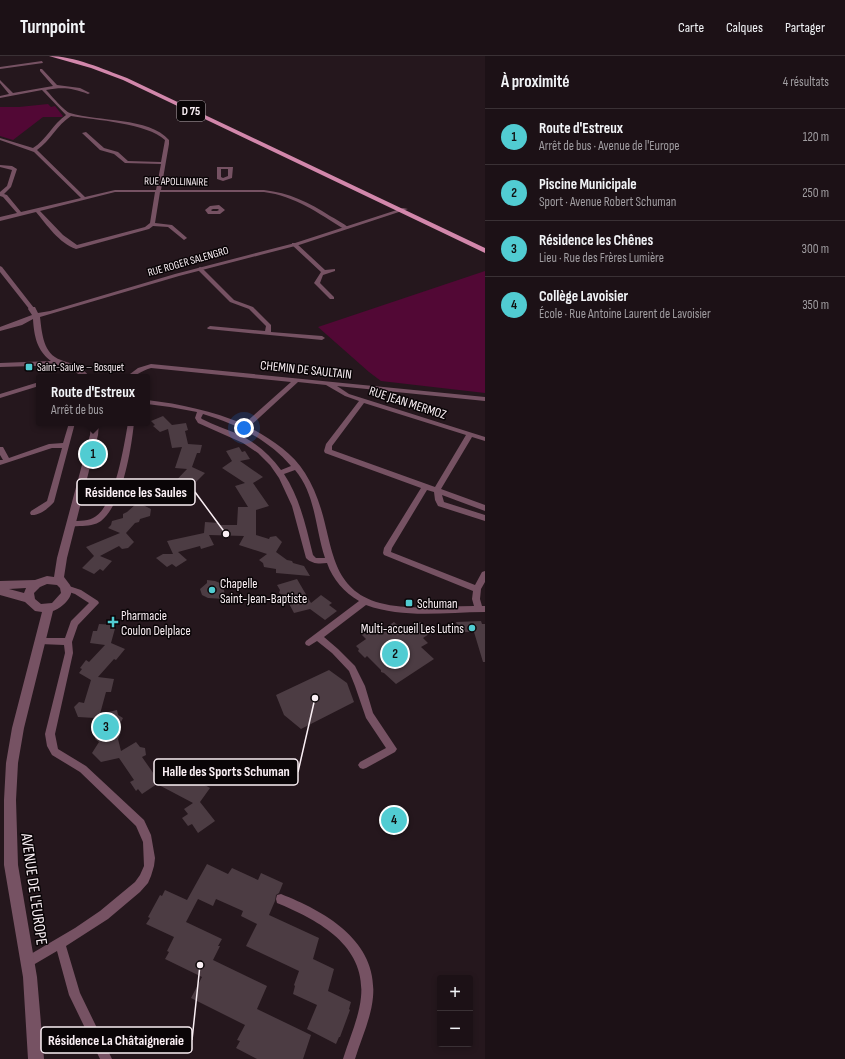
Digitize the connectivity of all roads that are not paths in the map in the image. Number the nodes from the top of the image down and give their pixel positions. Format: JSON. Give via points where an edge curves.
{"nodes":[{"id":1,"x":51,"y":56,"type":"edge"},
{"id":2,"x":30,"y":59,"type":"dead end"},
{"id":3,"x":42,"y":62,"type":"dead end"},
{"id":4,"x":33,"y":63,"type":"junction"},
{"id":5,"x":0,"y":68,"type":"edge"},
{"id":6,"x":41,"y":70,"type":"dead end"},
{"id":7,"x":0,"y":81,"type":"edge"},
{"id":8,"x":56,"y":87,"type":"junction"},
{"id":9,"x":44,"y":90,"type":"junction"},
{"id":10,"x":88,"y":93,"type":"dead end"},
{"id":11,"x":12,"y":95,"type":"junction"},
{"id":12,"x":0,"y":97,"type":"edge"},
{"id":13,"x":69,"y":114,"type":"junction"},
{"id":14,"x":84,"y":133,"type":"dead end"},
{"id":15,"x":0,"y":139,"type":"edge"},
{"id":16,"x":33,"y":150,"type":"junction"},
{"id":17,"x":163,"y":163,"type":"junction"},
{"id":18,"x":0,"y":166,"type":"edge"},
{"id":19,"x":223,"y":180,"type":"dead end"},
{"id":20,"x":158,"y":191,"type":"junction"},
{"id":21,"x":222,"y":191,"type":"junction"},
{"id":22,"x":0,"y":195,"type":"edge"},
{"id":23,"x":83,"y":198,"type":"junction"},
{"id":24,"x":222,"y":198,"type":"dead end"},
{"id":25,"x":37,"y":210,"type":"junction"},
{"id":26,"x":402,"y":210,"type":"junction"},
{"id":27,"x":20,"y":214,"type":"junction"},
{"id":28,"x":0,"y":219,"type":"edge"},
{"id":29,"x":152,"y":224,"type":"junction"},
{"id":30,"x":346,"y":228,"type":"junction"},
{"id":31,"x":184,"y":238,"type":"dead end"},
{"id":32,"x":294,"y":244,"type":"junction"},
{"id":33,"x":485,"y":248,"type":"edge"},
{"id":34,"x":485,"y":251,"type":"edge"},
{"id":35,"x":200,"y":268,"type":"junction"},
{"id":36,"x":1,"y":270,"type":"edge"},
{"id":37,"x":333,"y":270,"type":"dead end"},
{"id":38,"x":324,"y":272,"type":"junction"},
{"id":39,"x":332,"y":298,"type":"dead end"},
{"id":40,"x":34,"y":312,"type":"junction"},
{"id":41,"x":22,"y":321,"type":"junction"},
{"id":42,"x":210,"y":328,"type":"dead end"},
{"id":43,"x":0,"y":329,"type":"edge"},
{"id":44,"x":37,"y":329,"type":"junction"},
{"id":45,"x":268,"y":333,"type":"junction"},
{"id":46,"x":322,"y":338,"type":"dead end"},
{"id":47,"x":50,"y":357,"type":"junction"},
{"id":48,"x":41,"y":364,"type":"junction"},
{"id":49,"x":66,"y":364,"type":"junction"},
{"id":50,"x":0,"y":365,"type":"edge"},
{"id":51,"x":83,"y":374,"type":"edge"},
{"id":52,"x":133,"y":374,"type":"edge"},
{"id":53,"x":297,"y":380,"type":"junction"},
{"id":54,"x":326,"y":383,"type":"junction"},
{"id":55,"x":36,"y":385,"type":"edge"},
{"id":56,"x":0,"y":396,"type":"edge"},
{"id":57,"x":485,"y":399,"type":"edge"},
{"id":58,"x":363,"y":400,"type":"junction"},
{"id":59,"x":150,"y":402,"type":"edge"},
{"id":60,"x":201,"y":411,"type":"junction"},
{"id":61,"x":71,"y":426,"type":"edge"},
{"id":62,"x":95,"y":426,"type":"edge"},
{"id":63,"x":100,"y":426,"type":"edge"},
{"id":64,"x":130,"y":426,"type":"edge"},
{"id":65,"x":245,"y":427,"type":"junction"},
{"id":66,"x":470,"y":434,"type":"junction"},
{"id":67,"x":94,"y":435,"type":"junction"},
{"id":68,"x":485,"y":439,"type":"edge"},
{"id":69,"x":66,"y":445,"type":"junction"},
{"id":70,"x":0,"y":449,"type":"edge"},
{"id":71,"x":4,"y":462,"type":"edge"},
{"id":72,"x":296,"y":467,"type":"junction"},
{"id":73,"x":280,"y":473,"type":"junction"},
{"id":74,"x":426,"y":486,"type":"junction"},
{"id":75,"x":437,"y":490,"type":"junction"},
{"id":76,"x":485,"y":508,"type":"edge"},
{"id":77,"x":34,"y":513,"type":"dead end"},
{"id":78,"x":485,"y":518,"type":"edge"},
{"id":79,"x":71,"y":524,"type":"junction"},
{"id":80,"x":62,"y":558,"type":"junction"},
{"id":81,"x":330,"y":560,"type":"junction"},
{"id":82,"x":485,"y":574,"type":"edge"},
{"id":83,"x":38,"y":583,"type":"junction"},
{"id":84,"x":0,"y":585,"type":"edge"},
{"id":85,"x":64,"y":585,"type":"junction"},
{"id":86,"x":477,"y":589,"type":"junction"},
{"id":87,"x":0,"y":591,"type":"edge"},
{"id":88,"x":29,"y":599,"type":"junction"},
{"id":89,"x":365,"y":601,"type":"junction"},
{"id":90,"x":48,"y":608,"type":"junction"},
{"id":91,"x":482,"y":609,"type":"edge"},
{"id":92,"x":318,"y":637,"type":"junction"},
{"id":93,"x":40,"y":642,"type":"junction"},
{"id":94,"x":68,"y":642,"type":"junction"},
{"id":95,"x":309,"y":643,"type":"dead end"},
{"id":96,"x":363,"y":765,"type":"dead end"},
{"id":97,"x":281,"y":899,"type":"dead end"},
{"id":98,"x":60,"y":943,"type":"junction"},
{"id":99,"x":28,"y":962,"type":"junction"},
{"id":100,"x":36,"y":1059,"type":"edge"},
{"id":101,"x":106,"y":1059,"type":"edge"},
{"id":102,"x":349,"y":1059,"type":"edge"}],
"edges":[{"from":1,"to":26,"type":"main road","number":"D 75","via":[[81,63],[120,78]]},
{"from":2,"to":4,"type":"street"},
{"from":3,"to":4,"type":"street"},
{"from":4,"to":5,"type":"street"},
{"from":6,"to":8,"type":"street"},
{"from":7,"to":11,"type":"street"},
{"from":8,"to":9,"type":"street"},
{"from":8,"to":10,"type":"street","via":[[76,88]]},
{"from":9,"to":11,"type":"street"},
{"from":9,"to":13,"type":"street","via":[[64,112]]},
{"from":11,"to":12,"type":"street"},
{"from":13,"to":16,"type":"street","via":[[42,145]]},
{"from":13,"to":17,"type":"street","via":[[131,124],[150,130],[167,140]]},
{"from":14,"to":17,"type":"street","via":[[102,149],[116,153],[127,162]]},
{"from":15,"to":16,"type":"street"},
{"from":16,"to":23,"type":"street"},
{"from":17,"to":20,"type":"street"},
{"from":18,"to":22,"type":"street","via":[[15,169],[9,188]]},
{"from":19,"to":21,"type":"street"},
{"from":20,"to":21,"type":"street","name":"RUE APOLLINAIRE"},
{"from":20,"to":23,"type":"street","name":"RUE APOLLINAIRE","via":[[118,191]]},
{"from":20,"to":29,"type":"street"},
{"from":21,"to":24,"type":"street"},
{"from":21,"to":30,"type":"street","name":"RUE APOLLINAIRE","via":[[264,191],[288,195]]},
{"from":22,"to":27,"type":"street","via":[[4,196]]},
{"from":23,"to":25,"type":"street","name":"RUE APOLLINAIRE"},
{"from":25,"to":27,"type":"street","name":"RUE APOLLINAIRE"},
{"from":25,"to":29,"type":"street","via":[[57,232],[76,247],[145,229]]},
{"from":26,"to":30,"type":"street","name":"RUE ROGER SALENGRO"},
{"from":26,"to":33,"type":"main road","number":"D 75"},
{"from":26,"to":34,"type":"main road","number":"D 75"},
{"from":27,"to":28,"type":"street","name":"RUE APOLLINAIRE"},
{"from":29,"to":31,"type":"street","via":[[170,226]]},
{"from":30,"to":32,"type":"street","name":"RUE ROGER SALENGRO"},
{"from":32,"to":35,"type":"street","name":"RUE ROGER SALENGRO"},
{"from":32,"to":38,"type":"street"},
{"from":35,"to":40,"type":"street","name":"RUE ROGER SALENGRO","via":[[51,313]]},
{"from":35,"to":45,"type":"street","via":[[232,301],[252,309],[269,326]]},
{"from":36,"to":40,"type":"street"},
{"from":37,"to":38,"type":"street"},
{"from":38,"to":39,"type":"street","via":[[317,283]]},
{"from":40,"to":41,"type":"street","name":"RUE ROGER SALENGRO"},
{"from":40,"to":44,"type":"street"},
{"from":41,"to":43,"type":"street"},
{"from":41,"to":44,"type":"street","via":[[32,324]]},
{"from":42,"to":45,"type":"street"},
{"from":44,"to":47,"type":"street","via":[[38,338]]},
{"from":45,"to":46,"type":"street"},
{"from":47,"to":48,"type":"street"},
{"from":47,"to":49,"type":"street","via":[[54,361]]},
{"from":48,"to":49,"type":"street"},
{"from":48,"to":50,"type":"street"},
{"from":49,"to":51,"type":"street","via":[[76,367]]},
{"from":52,"to":53,"type":"street","name":"CHEMIN DE SAULTAIN","via":[[148,366]]},
{"from":53,"to":54,"type":"street","name":"CHEMIN DE SAULTAIN"},
{"from":53,"to":65,"type":"street"},
{"from":54,"to":57,"type":"street","name":"CHEMIN DE SAULTAIN"},
{"from":54,"to":58,"type":"street","name":"RUE JEAN MERMOZ"},
{"from":55,"to":56,"type":"street"},
{"from":58,"to":66,"type":"street","name":"RUE JEAN MERMOZ"},
{"from":58,"to":74,"type":"street","via":[[328,446],[328,451]]},
{"from":59,"to":60,"type":"street"},
{"from":60,"to":65,"type":"street"},
{"from":60,"to":73,"type":"street","via":[[198,418],[200,421],[246,442],[258,450]]},
{"from":61,"to":69,"type":"street"},
{"from":62,"to":67,"type":"street"},
{"from":63,"to":67,"type":"street"},
{"from":64,"to":79,"type":"street","via":[[118,484],[110,505],[97,520]]},
{"from":65,"to":72,"type":"street","via":[[284,454]]},
{"from":66,"to":68,"type":"street","name":"RUE JEAN MERMOZ"},
{"from":66,"to":75,"type":"street"},
{"from":67,"to":79,"type":"street"},
{"from":69,"to":71,"type":"street","via":[[51,446]]},
{"from":69,"to":77,"type":"street","via":[[50,502]]},
{"from":70,"to":71,"type":"street"},
{"from":72,"to":73,"type":"street"},
{"from":72,"to":81,"type":"street","via":[[313,495]]},
{"from":73,"to":81,"type":"street","via":[[294,498],[309,556],[317,561]]},
{"from":74,"to":75,"type":"street"},
{"from":74,"to":86,"type":"street","via":[[387,553]]},
{"from":75,"to":76,"type":"street"},
{"from":75,"to":78,"type":"street","via":[[441,504]]},
{"from":79,"to":80,"type":"street"},
{"from":80,"to":83,"type":"street"},
{"from":80,"to":85,"type":"street","via":[[59,576]]},
{"from":81,"to":89,"type":"street","via":[[341,585]]},
{"from":82,"to":86,"type":"street"},
{"from":83,"to":84,"type":"street"},
{"from":83,"to":85,"type":"street","via":[[54,580]]},
{"from":83,"to":88,"type":"street","via":[[29,592]]},
{"from":85,"to":90,"type":"street","via":[[66,594],[62,601]]},
{"from":85,"to":94,"type":"street","via":[[95,603],[74,623]]},
{"from":86,"to":91,"type":"street","via":[[476,599]]},
{"from":87,"to":88,"type":"street"},
{"from":88,"to":90,"type":"street","via":[[35,606]]},
{"from":89,"to":91,"type":"street","via":[[396,610]]},
{"from":89,"to":92,"type":"street"},
{"from":90,"to":93,"type":"street","name":"AVENUE DE L'EUROPE"},
{"from":92,"to":95,"type":"street"},
{"from":92,"to":96,"type":"street","via":[[352,669],[369,715],[392,749]]},
{"from":93,"to":94,"type":"street"},
{"from":93,"to":99,"type":"street","name":"AVENUE DE L'EUROPE","via":[[16,734],[10,800],[11,865]]},
{"from":94,"to":98,"type":"street","via":[[69,653],[50,734],[52,746],[61,756],[84,769],[137,820],[145,834],[149,860],[144,879],[121,902],[97,921]]},
{"from":97,"to":102,"type":"street","via":[[322,918],[336,929],[354,949],[365,968],[368,983],[367,999]]},
{"from":98,"to":99,"type":"street"},
{"from":98,"to":101,"type":"street","via":[[76,995]]},
{"from":99,"to":100,"type":"street","name":"AVENUE DE L'EUROPE"}]}
